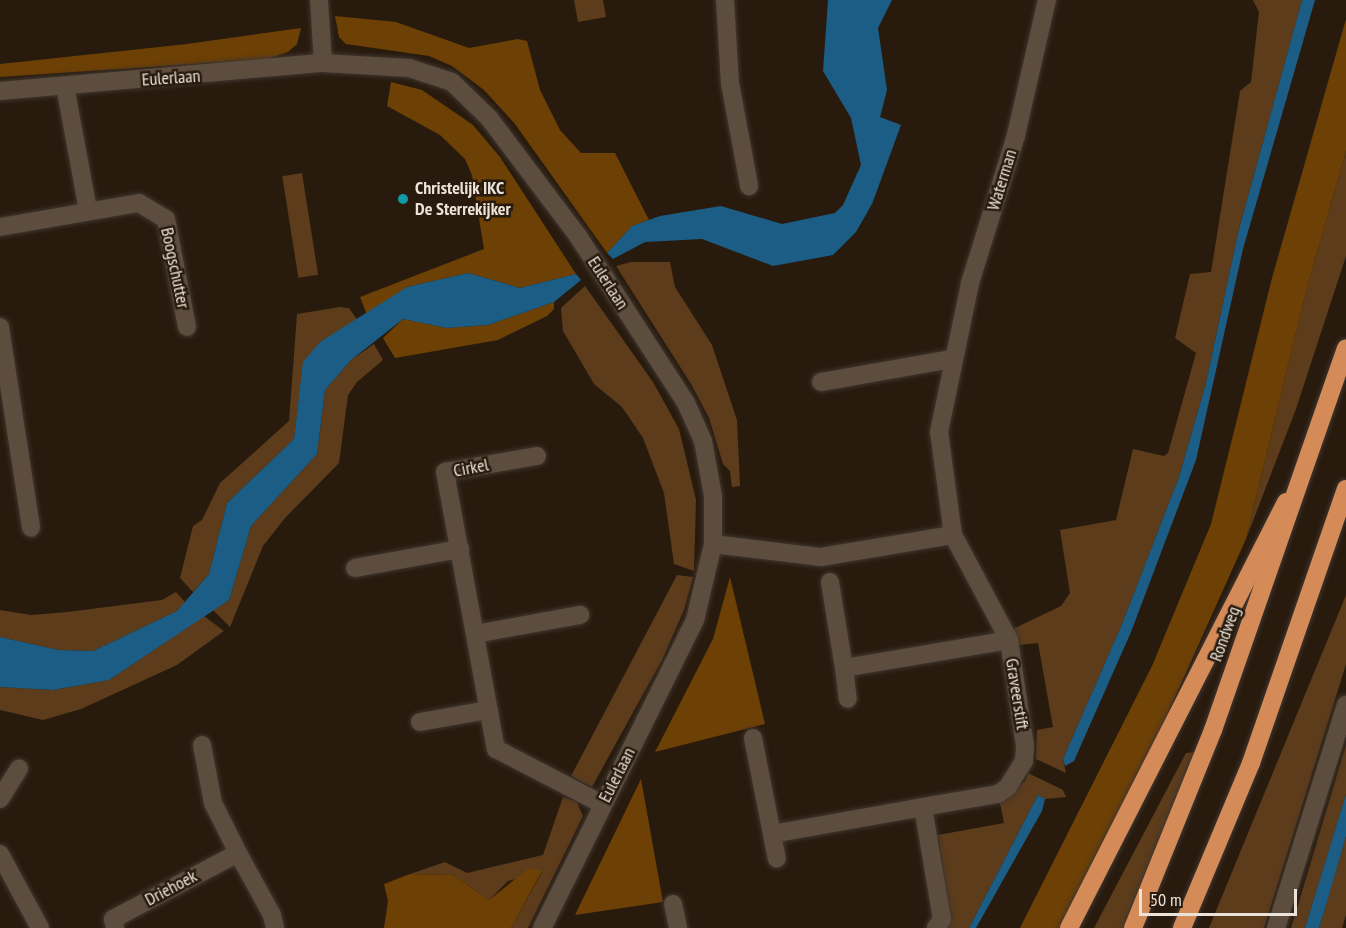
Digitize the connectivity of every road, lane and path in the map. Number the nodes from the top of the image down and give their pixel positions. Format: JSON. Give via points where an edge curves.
{"nodes":[{"id":1,"x":320,"y":0,"type":"edge"},
{"id":2,"x":725,"y":0,"type":"edge"},
{"id":3,"x":1047,"y":0,"type":"edge"},
{"id":4,"x":323,"y":63,"type":"junction"},
{"id":5,"x":66,"y":86,"type":"junction"},
{"id":6,"x":0,"y":91,"type":"edge"},
{"id":7,"x":749,"y":186,"type":"dead end"},
{"id":8,"x":88,"y":210,"type":"junction"},
{"id":9,"x":0,"y":227,"type":"edge"},
{"id":10,"x":0,"y":327,"type":"edge"},
{"id":11,"x":187,"y":327,"type":"dead end"},
{"id":12,"x":1346,"y":349,"type":"edge"},
{"id":13,"x":952,"y":359,"type":"junction"},
{"id":14,"x":821,"y":382,"type":"dead end"},
{"id":15,"x":1314,"y":448,"type":"junction"},
{"id":16,"x":537,"y":456,"type":"dead end"},
{"id":17,"x":1346,"y":489,"type":"edge"},
{"id":18,"x":31,"y":528,"type":"dead end"},
{"id":19,"x":953,"y":535,"type":"junction"},
{"id":20,"x":714,"y":544,"type":"junction"},
{"id":21,"x":460,"y":549,"type":"junction"},
{"id":22,"x":355,"y":568,"type":"dead end"},
{"id":23,"x":830,"y":582,"type":"dead end"},
{"id":24,"x":580,"y":615,"type":"dead end"},
{"id":25,"x":475,"y":634,"type":"junction"},
{"id":26,"x":1009,"y":640,"type":"junction"},
{"id":27,"x":844,"y":668,"type":"junction"},
{"id":28,"x":848,"y":699,"type":"dead end"},
{"id":29,"x":1346,"y":705,"type":"edge"},
{"id":30,"x":489,"y":710,"type":"junction"},
{"id":31,"x":420,"y":722,"type":"dead end"},
{"id":32,"x":753,"y":738,"type":"dead end"},
{"id":33,"x":202,"y":745,"type":"dead end"},
{"id":34,"x":19,"y":769,"type":"dead end"},
{"id":35,"x":0,"y":799,"type":"edge"},
{"id":36,"x":603,"y":804,"type":"junction"},
{"id":37,"x":922,"y":807,"type":"junction"},
{"id":38,"x":772,"y":834,"type":"junction"},
{"id":39,"x":238,"y":853,"type":"junction"},
{"id":40,"x":1,"y":859,"type":"edge"},
{"id":41,"x":777,"y":859,"type":"dead end"},
{"id":42,"x":673,"y":904,"type":"dead end"},
{"id":43,"x":40,"y":928,"type":"edge"},
{"id":44,"x":115,"y":928,"type":"edge"},
{"id":45,"x":275,"y":928,"type":"edge"},
{"id":46,"x":542,"y":928,"type":"edge"},
{"id":47,"x":678,"y":928,"type":"edge"},
{"id":48,"x":936,"y":928,"type":"edge"},
{"id":49,"x":1069,"y":928,"type":"edge"},
{"id":50,"x":1133,"y":928,"type":"edge"},
{"id":51,"x":1182,"y":928,"type":"edge"},
{"id":52,"x":1276,"y":928,"type":"edge"}],
"edges":[{"from":1,"to":4,"type":"street"},
{"from":2,"to":7,"type":"street","via":[[730,83]]},
{"from":3,"to":13,"type":"street","name":"Waterman","via":[[1025,104],[970,283]]},
{"from":4,"to":5,"type":"street","name":"Eulerlaan"},
{"from":4,"to":20,"type":"street","name":"Eulerlaan","via":[[361,62],[409,68],[452,82],[489,118],[578,236],[686,403],[703,441],[713,496]]},
{"from":5,"to":6,"type":"street","name":"Eulerlaan"},
{"from":5,"to":8,"type":"street"},
{"from":8,"to":9,"type":"street","name":"Boogschutter"},
{"from":8,"to":11,"type":"street","name":"Boogschutter","via":[[139,203],[166,219]]},
{"from":10,"to":18,"type":"street"},
{"from":12,"to":15,"type":"highway","name":"Rondweg"},
{"from":13,"to":14,"type":"street"},
{"from":13,"to":19,"type":"street","name":"Waterman","via":[[939,432]]},
{"from":15,"to":49,"type":"highway","via":[[1233,599],[1128,818]]},
{"from":15,"to":50,"type":"highway","name":"Rondweg","via":[[1213,730]]},
{"from":16,"to":21,"type":"street","name":"Cirkel","via":[[445,472]]},
{"from":17,"to":51,"type":"highway","via":[[1251,763]]},
{"from":19,"to":20,"type":"street","via":[[821,557]]},
{"from":19,"to":26,"type":"street","name":"Waterman"},
{"from":20,"to":36,"type":"street","name":"Eulerlaan","via":[[695,620]]},
{"from":21,"to":22,"type":"street"},
{"from":21,"to":25,"type":"street","name":"Cirkel"},
{"from":23,"to":27,"type":"street"},
{"from":24,"to":25,"type":"street"},
{"from":25,"to":30,"type":"street","name":"Cirkel"},
{"from":26,"to":27,"type":"street","name":"Graveerstift"},
{"from":26,"to":37,"type":"street","name":"Graveerstift","via":[[1025,746],[1023,761],[1008,788],[998,794]]},
{"from":27,"to":28,"type":"street"},
{"from":29,"to":52,"type":"street"},
{"from":30,"to":31,"type":"street"},
{"from":30,"to":36,"type":"street","name":"Cirkel","via":[[496,749]]},
{"from":32,"to":38,"type":"street"},
{"from":33,"to":39,"type":"street","via":[[213,803]]},
{"from":34,"to":35,"type":"street"},
{"from":36,"to":46,"type":"street","name":"Eulerlaan"},
{"from":37,"to":38,"type":"street","name":"Graveerstift"},
{"from":37,"to":48,"type":"street","via":[[942,919]]},
{"from":38,"to":41,"type":"street"},
{"from":39,"to":44,"type":"street","name":"Driehoek","via":[[113,919]]},
{"from":39,"to":45,"type":"street","via":[[273,915]]},
{"from":40,"to":43,"type":"street"},
{"from":42,"to":47,"type":"street"}]}
